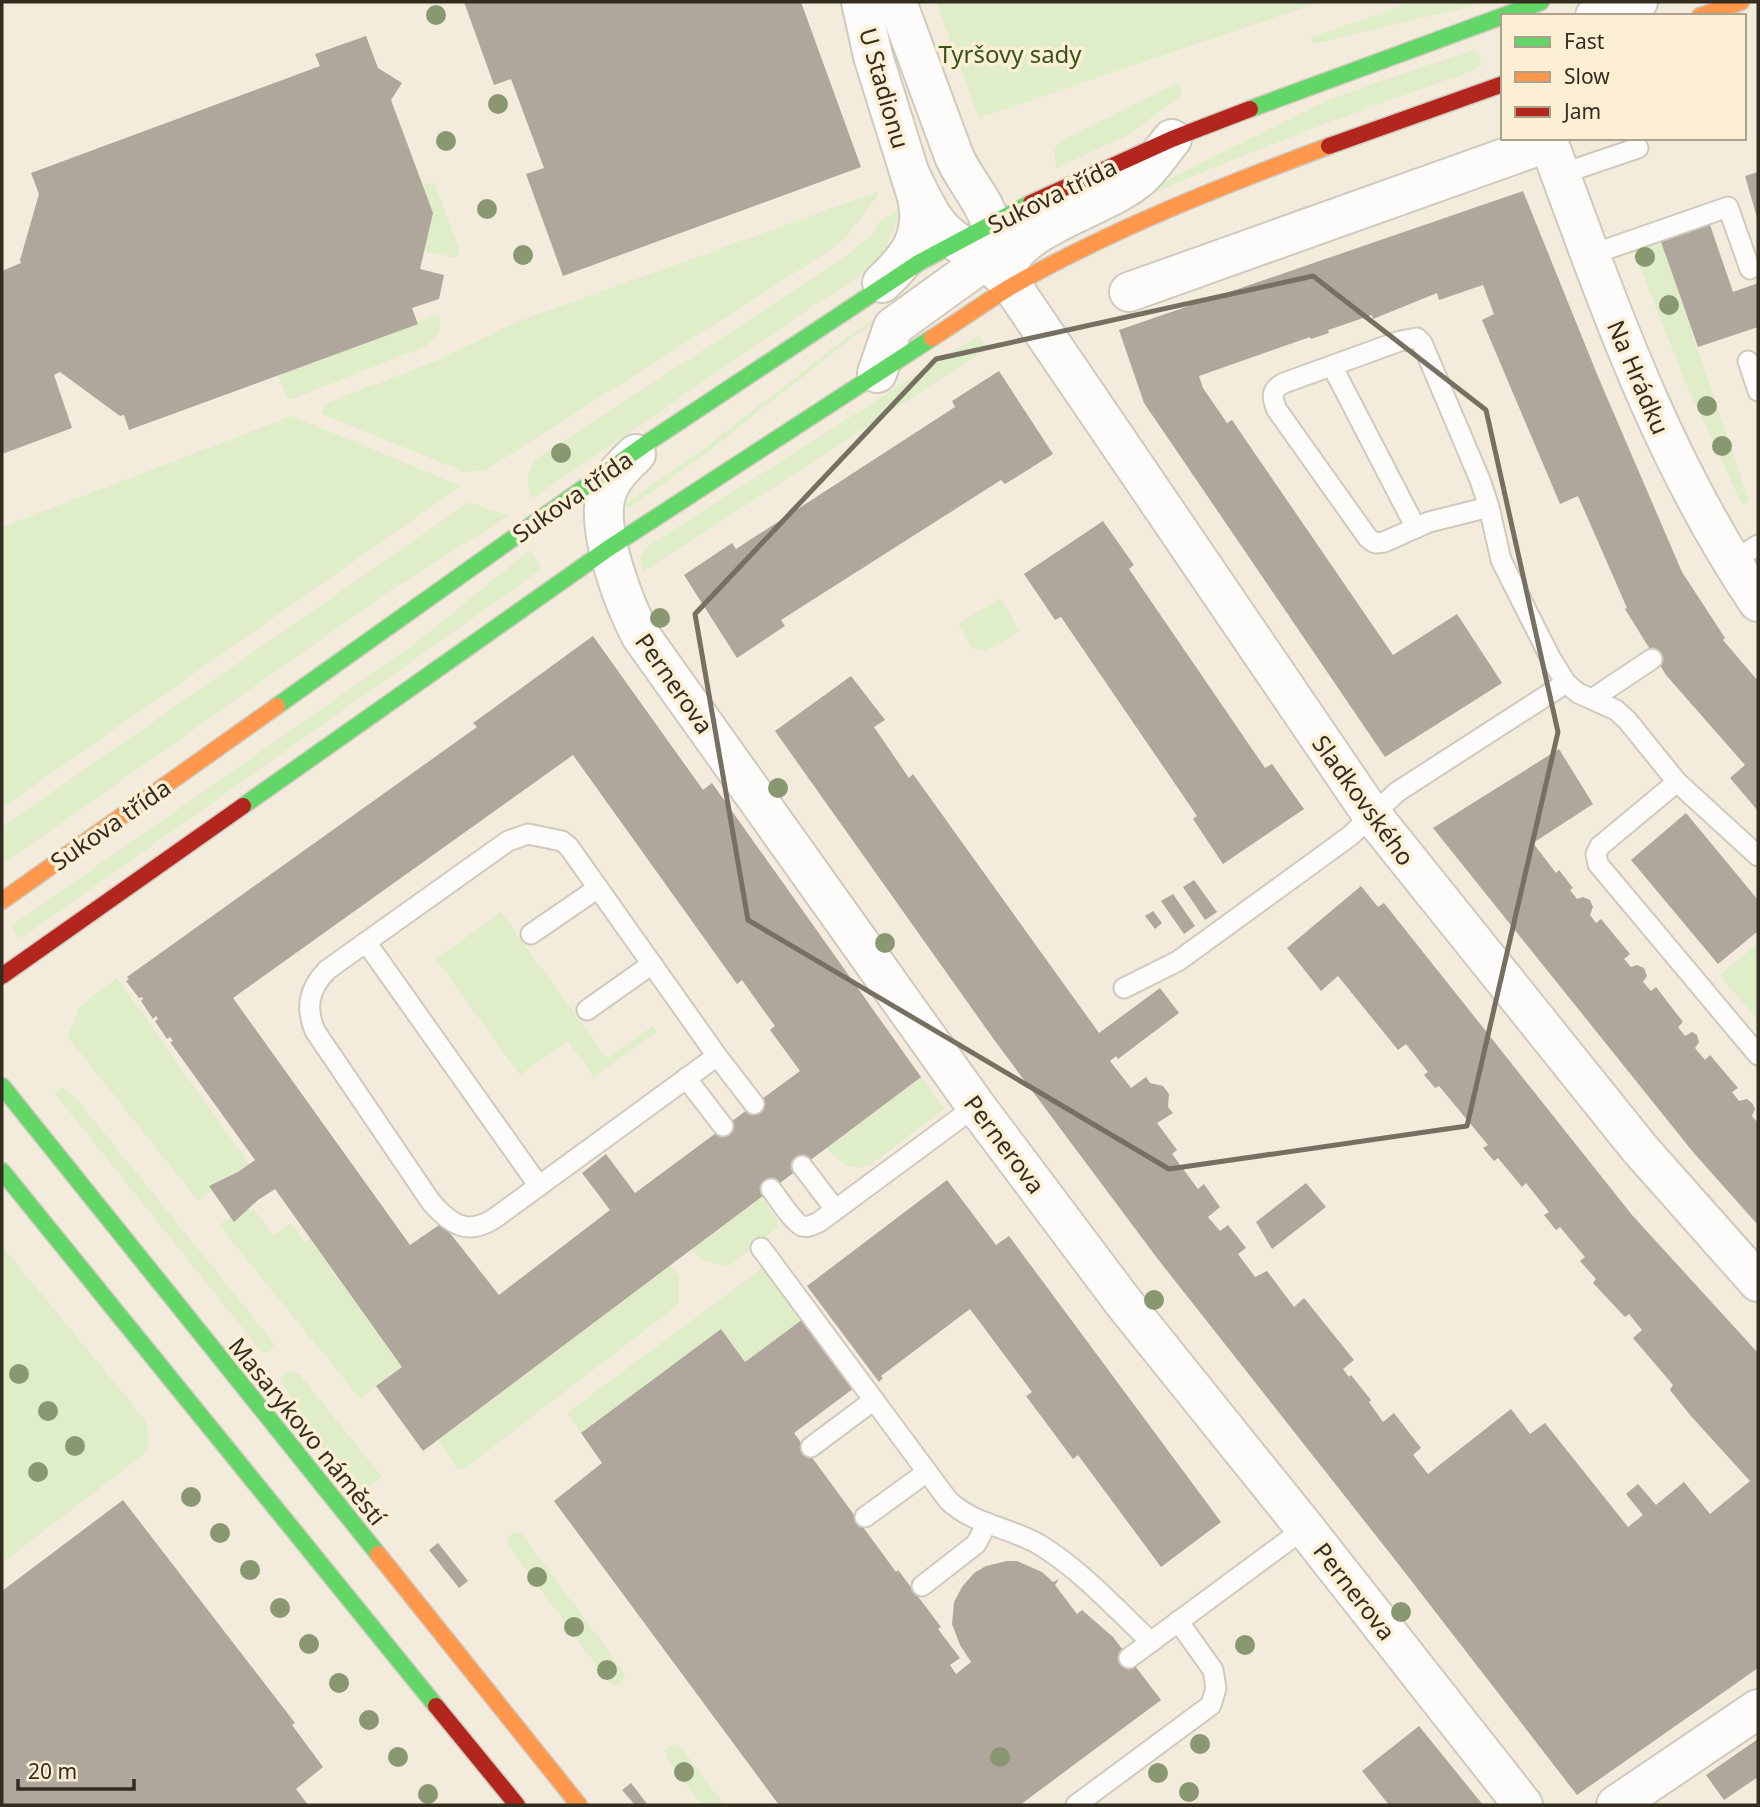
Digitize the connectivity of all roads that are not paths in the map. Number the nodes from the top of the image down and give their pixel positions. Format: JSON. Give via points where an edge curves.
{"nodes":[{"id":1,"x":861,"y":2,"type":"edge"},
{"id":2,"x":897,"y":2,"type":"edge"},
{"id":3,"x":1541,"y":2,"type":"edge"},
{"id":4,"x":1638,"y":2,"type":"edge"},
{"id":5,"x":1741,"y":2,"type":"edge"},
{"id":6,"x":1520,"y":14,"type":"edge"},
{"id":7,"x":1601,"y":14,"type":"edge"},
{"id":8,"x":1706,"y":14,"type":"edge"},
{"id":9,"x":1489,"y":32,"type":"edge"},
{"id":10,"x":1501,"y":85,"type":"edge"},
{"id":11,"x":1172,"y":139,"type":"junction"},
{"id":12,"x":1637,"y":148,"type":"dead end"},
{"id":13,"x":1552,"y":152,"type":"edge"},
{"id":14,"x":910,"y":174,"type":"junction"},
{"id":15,"x":978,"y":242,"type":"junction"},
{"id":16,"x":1590,"y":255,"type":"junction"},
{"id":17,"x":1750,"y":269,"type":"dead end"},
{"id":18,"x":1012,"y":286,"type":"junction"},
{"id":19,"x":876,"y":290,"type":"junction"},
{"id":20,"x":1129,"y":292,"type":"dead end"},
{"id":21,"x":1748,"y":361,"type":"dead end"},
{"id":22,"x":1332,"y":366,"type":"junction"},
{"id":23,"x":877,"y":373,"type":"junction"},
{"id":24,"x":1758,"y":391,"type":"edge"},
{"id":25,"x":647,"y":443,"type":"junction"},
{"id":26,"x":1489,"y":507,"type":"junction"},
{"id":27,"x":1416,"y":528,"type":"junction"},
{"id":28,"x":609,"y":548,"type":"junction"},
{"id":29,"x":1745,"y":553,"type":"edge"},
{"id":30,"x":1758,"y":602,"type":"edge"},
{"id":31,"x":1652,"y":659,"type":"dead end"},
{"id":32,"x":1566,"y":683,"type":"junction"},
{"id":33,"x":1592,"y":699,"type":"junction"},
{"id":34,"x":1677,"y":782,"type":"junction"},
{"id":35,"x":1372,"y":815,"type":"junction"},
{"id":36,"x":1758,"y":856,"type":"edge"},
{"id":37,"x":598,"y":888,"type":"junction"},
{"id":38,"x":2,"y":901,"type":"edge"},
{"id":39,"x":531,"y":934,"type":"dead end"},
{"id":40,"x":366,"y":942,"type":"junction"},
{"id":41,"x":652,"y":964,"type":"junction"},
{"id":42,"x":2,"y":976,"type":"edge"},
{"id":43,"x":1124,"y":988,"type":"dead end"},
{"id":44,"x":587,"y":1010,"type":"dead end"},
{"id":45,"x":1758,"y":1055,"type":"edge"},
{"id":46,"x":717,"y":1056,"type":"junction"},
{"id":47,"x":686,"y":1078,"type":"junction"},
{"id":48,"x":2,"y":1086,"type":"edge"},
{"id":49,"x":754,"y":1104,"type":"dead end"},
{"id":50,"x":976,"y":1106,"type":"junction"},
{"id":51,"x":723,"y":1126,"type":"dead end"},
{"id":52,"x":802,"y":1166,"type":"dead end"},
{"id":53,"x":2,"y":1171,"type":"edge"},
{"id":54,"x":539,"y":1186,"type":"junction"},
{"id":55,"x":771,"y":1189,"type":"dead end"},
{"id":56,"x":835,"y":1209,"type":"junction"},
{"id":57,"x":761,"y":1248,"type":"dead end"},
{"id":58,"x":1758,"y":1282,"type":"edge"},
{"id":59,"x":874,"y":1401,"type":"junction"},
{"id":60,"x":811,"y":1447,"type":"dead end"},
{"id":61,"x":927,"y":1472,"type":"junction"},
{"id":62,"x":866,"y":1517,"type":"dead end"},
{"id":63,"x":987,"y":1523,"type":"junction"},
{"id":64,"x":1305,"y":1528,"type":"junction"},
{"id":65,"x":922,"y":1586,"type":"dead end"},
{"id":66,"x":1178,"y":1621,"type":"junction"},
{"id":67,"x":1150,"y":1642,"type":"junction"},
{"id":68,"x":1129,"y":1658,"type":"dead end"},
{"id":69,"x":1758,"y":1709,"type":"edge"},
{"id":70,"x":517,"y":1805,"type":"edge"},
{"id":71,"x":579,"y":1805,"type":"edge"},
{"id":72,"x":1076,"y":1805,"type":"edge"},
{"id":73,"x":1522,"y":1805,"type":"edge"},
{"id":74,"x":1616,"y":1805,"type":"edge"}],
"edges":[{"from":1,"to":14,"type":"street","name":"U Stadionu"},
{"from":2,"to":15,"type":"street","name":"U Stadionu","via":[[960,170]]},
{"from":3,"to":6,"type":"street","name":"Sukova třída"},
{"from":4,"to":7,"type":"street"},
{"from":5,"to":8,"type":"street"},
{"from":9,"to":11,"type":"street","name":"Sukova třída"},
{"from":10,"to":18,"type":"street","via":[[1180,204]]},
{"from":11,"to":15,"type":"street","name":"Sukova třída","via":[[1050,194]]},
{"from":11,"to":18,"type":"street","name":"Sukova třída","via":[[1137,180],[1023,246],[1008,266]]},
{"from":12,"to":13,"type":"lane"},
{"from":13,"to":16,"type":"street","name":"Na Hrádku"},
{"from":13,"to":20,"type":"street"},
{"from":14,"to":15,"type":"street","name":"U Stadionu","via":[[933,218]]},
{"from":14,"to":19,"type":"street","name":"U Stadionu","via":[[919,208],[919,231],[908,253]]},
{"from":15,"to":18,"type":"street","name":"U Stadionu"},
{"from":15,"to":19,"type":"street","name":"Sukova třída","via":[[920,262]]},
{"from":15,"to":23,"type":"street","name":"Sukova třída","via":[[893,327]]},
{"from":16,"to":17,"type":"lane","via":[[1728,206]]},
{"from":16,"to":29,"type":"street","name":"Na Hrádku","via":[[1630,360],[1687,485]]},
{"from":18,"to":23,"type":"street"},
{"from":18,"to":35,"type":"street","name":"Sladkovského"},
{"from":19,"to":25,"type":"street","name":"Sukova třída"},
{"from":21,"to":24,"type":"lane"},
{"from":22,"to":26,"type":"lane","via":[[1417,338]]},
{"from":22,"to":27,"type":"lane"},
{"from":22,"to":27,"type":"lane","via":[[1277,386],[1273,393],[1277,410],[1368,538],[1384,542]]},
{"from":23,"to":28,"type":"street"},
{"from":25,"to":28,"type":"street","name":"Pernerova","via":[[614,476],[608,489]]},
{"from":25,"to":38,"type":"street","name":"Sukova třída"},
{"from":26,"to":27,"type":"lane"},
{"from":26,"to":32,"type":"lane","via":[[1501,560]]},
{"from":28,"to":42,"type":"street"},
{"from":28,"to":50,"type":"street","name":"Pernerova","via":[[622,594],[641,636]]},
{"from":29,"to":30,"type":"street","name":"Na Hrádku"},
{"from":31,"to":33,"type":"lane"},
{"from":32,"to":33,"type":"lane"},
{"from":32,"to":35,"type":"lane","via":[[1397,792]]},
{"from":33,"to":34,"type":"lane","via":[[1609,705],[1627,720]]},
{"from":34,"to":36,"type":"lane"},
{"from":34,"to":45,"type":"lane","via":[[1600,846],[1598,864]]},
{"from":35,"to":43,"type":"lane","via":[[1350,836],[1178,961]]},
{"from":35,"to":58,"type":"street","name":"Sladkovského","via":[[1640,1149]]},
{"from":37,"to":39,"type":"lane"},
{"from":37,"to":40,"type":"lane","via":[[562,841],[519,836]]},
{"from":37,"to":41,"type":"lane"},
{"from":40,"to":54,"type":"lane"},
{"from":40,"to":54,"type":"lane","via":[[319,978],[309,999],[310,1019],[431,1202],[457,1225],[477,1228]]},
{"from":41,"to":44,"type":"lane"},
{"from":41,"to":46,"type":"lane"},
{"from":46,"to":47,"type":"lane"},
{"from":46,"to":49,"type":"lane"},
{"from":47,"to":51,"type":"lane"},
{"from":47,"to":54,"type":"lane"},
{"from":48,"to":71,"type":"street","name":"Masarykovo náměstí"},
{"from":50,"to":56,"type":"lane"},
{"from":50,"to":64,"type":"street","name":"Pernerova","via":[[1124,1303]]},
{"from":52,"to":56,"type":"lane"},
{"from":53,"to":70,"type":"street"},
{"from":55,"to":56,"type":"lane","via":[[802,1226],[809,1227]]},
{"from":57,"to":59,"type":"lane"},
{"from":59,"to":60,"type":"lane"},
{"from":59,"to":61,"type":"lane"},
{"from":61,"to":62,"type":"lane"},
{"from":61,"to":63,"type":"lane","via":[[957,1509]]},
{"from":63,"to":65,"type":"lane","via":[[976,1544]]},
{"from":63,"to":67,"type":"lane","via":[[1053,1553]]},
{"from":64,"to":66,"type":"lane"},
{"from":64,"to":73,"type":"street","name":"Pernerova"},
{"from":66,"to":67,"type":"lane"},
{"from":66,"to":72,"type":"lane","via":[[1213,1670],[1216,1688],[1211,1705]]},
{"from":67,"to":68,"type":"lane"},
{"from":69,"to":74,"type":"street"}]}
